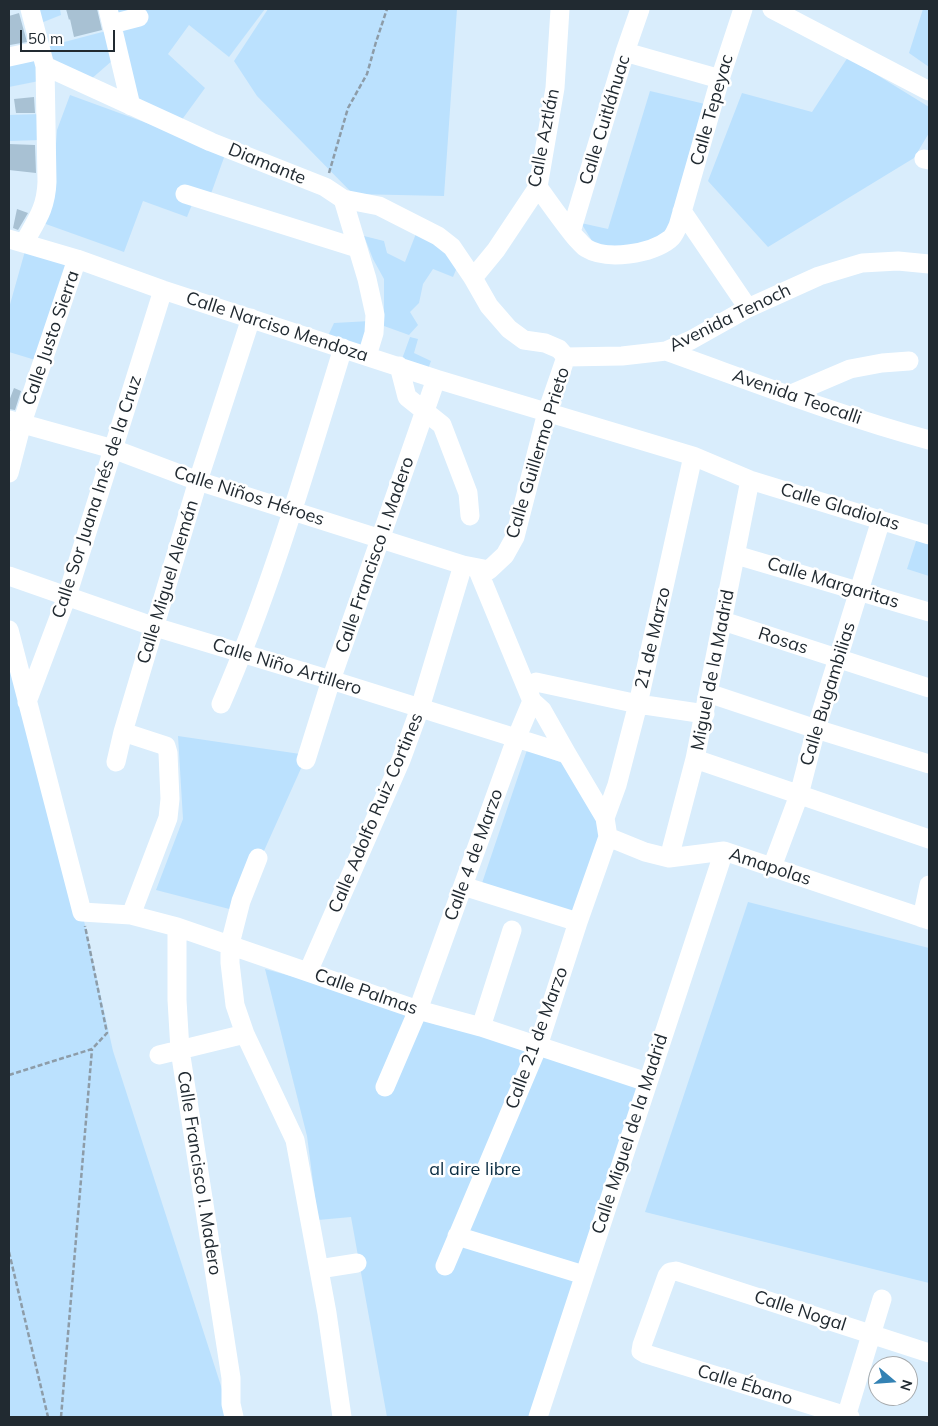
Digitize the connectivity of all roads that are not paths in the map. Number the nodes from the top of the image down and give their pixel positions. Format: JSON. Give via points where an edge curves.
{"nodes":[{"id":1,"x":30,"y":9,"type":"edge"},
{"id":2,"x":560,"y":9,"type":"edge"},
{"id":3,"x":640,"y":9,"type":"edge"},
{"id":4,"x":743,"y":9,"type":"edge"},
{"id":5,"x":772,"y":9,"type":"edge"},
{"id":6,"x":110,"y":16,"type":"edge"},
{"id":7,"x":139,"y":17,"type":"dead end"},
{"id":8,"x":625,"y":52,"type":"junction"},
{"id":9,"x":9,"y":58,"type":"edge"},
{"id":10,"x":43,"y":58,"type":"junction"},
{"id":11,"x":720,"y":79,"type":"junction"},
{"id":12,"x":929,"y":91,"type":"edge"},
{"id":13,"x":131,"y":106,"type":"junction"},
{"id":14,"x":538,"y":187,"type":"junction"},
{"id":15,"x":185,"y":194,"type":"dead end"},
{"id":16,"x":344,"y":199,"type":"junction"},
{"id":17,"x":682,"y":211,"type":"junction"},
{"id":18,"x":571,"y":232,"type":"junction"},
{"id":19,"x":16,"y":241,"type":"edge"},
{"id":20,"x":357,"y":248,"type":"junction"},
{"id":21,"x":78,"y":260,"type":"junction"},
{"id":22,"x":929,"y":264,"type":"edge"},
{"id":23,"x":473,"y":278,"type":"junction"},
{"id":24,"x":163,"y":290,"type":"junction"},
{"id":25,"x":748,"y":308,"type":"junction"},
{"id":26,"x":251,"y":318,"type":"junction"},
{"id":27,"x":343,"y":348,"type":"junction"},
{"id":28,"x":666,"y":351,"type":"junction"},
{"id":29,"x":367,"y":356,"type":"junction"},
{"id":30,"x":566,"y":357,"type":"junction"},
{"id":31,"x":910,"y":361,"type":"dead end"},
{"id":32,"x":399,"y":366,"type":"junction"},
{"id":33,"x":436,"y":378,"type":"junction"},
{"id":34,"x":789,"y":395,"type":"junction"},
{"id":35,"x":425,"y":411,"type":"junction"},
{"id":36,"x":547,"y":412,"type":"junction"},
{"id":37,"x":15,"y":422,"type":"edge"},
{"id":38,"x":929,"y":440,"type":"edge"},
{"id":39,"x":113,"y":450,"type":"junction"},
{"id":40,"x":693,"y":456,"type":"junction"},
{"id":41,"x":9,"y":474,"type":"edge"},
{"id":42,"x":750,"y":480,"type":"junction"},
{"id":43,"x":198,"y":481,"type":"junction"},
{"id":44,"x":292,"y":512,"type":"junction"},
{"id":45,"x":470,"y":516,"type":"dead end"},
{"id":46,"x":881,"y":520,"type":"junction"},
{"id":47,"x":929,"y":535,"type":"edge"},
{"id":48,"x":381,"y":539,"type":"junction"},
{"id":49,"x":736,"y":555,"type":"junction"},
{"id":50,"x":476,"y":568,"type":"junction"},
{"id":51,"x":9,"y":576,"type":"edge"},
{"id":52,"x":859,"y":591,"type":"junction"},
{"id":53,"x":67,"y":596,"type":"junction"},
{"id":54,"x":929,"y":612,"type":"edge"},
{"id":55,"x":723,"y":621,"type":"junction"},
{"id":56,"x":155,"y":627,"type":"junction"},
{"id":57,"x":9,"y":630,"type":"edge"},
{"id":58,"x":243,"y":653,"type":"junction"},
{"id":59,"x":838,"y":658,"type":"junction"},
{"id":60,"x":331,"y":680,"type":"junction"},
{"id":61,"x":536,"y":682,"type":"junction"},
{"id":62,"x":929,"y":688,"type":"edge"},
{"id":63,"x":708,"y":694,"type":"junction"},
{"id":64,"x":27,"y":702,"type":"junction"},
{"id":65,"x":220,"y":704,"type":"dead end"},
{"id":66,"x":638,"y":704,"type":"junction"},
{"id":67,"x":537,"y":705,"type":"junction"},
{"id":68,"x":420,"y":708,"type":"junction"},
{"id":69,"x":704,"y":714,"type":"junction"},
{"id":70,"x":816,"y":729,"type":"junction"},
{"id":71,"x":122,"y":732,"type":"junction"},
{"id":72,"x":516,"y":739,"type":"junction"},
{"id":73,"x":567,"y":754,"type":"junction"},
{"id":74,"x":695,"y":759,"type":"junction"},
{"id":75,"x":306,"y":760,"type":"dead end"},
{"id":76,"x":116,"y":762,"type":"dead end"},
{"id":77,"x":929,"y":764,"type":"edge"},
{"id":78,"x":798,"y":795,"type":"junction"},
{"id":79,"x":605,"y":818,"type":"junction"},
{"id":80,"x":608,"y":837,"type":"junction"},
{"id":81,"x":929,"y":839,"type":"edge"},
{"id":82,"x":724,"y":851,"type":"junction"},
{"id":83,"x":258,"y":858,"type":"dead end"},
{"id":84,"x":669,"y":858,"type":"junction"},
{"id":85,"x":772,"y":867,"type":"junction"},
{"id":86,"x":929,"y":885,"type":"edge"},
{"id":87,"x":463,"y":886,"type":"junction"},
{"id":88,"x":131,"y":915,"type":"junction"},
{"id":89,"x":926,"y":919,"type":"edge"},
{"id":90,"x":578,"y":922,"type":"junction"},
{"id":91,"x":177,"y":927,"type":"junction"},
{"id":92,"x":512,"y":930,"type":"dead end"},
{"id":93,"x":230,"y":944,"type":"junction"},
{"id":94,"x":308,"y":972,"type":"junction"},
{"id":95,"x":418,"y":1010,"type":"junction"},
{"id":96,"x":481,"y":1027,"type":"junction"},
{"id":97,"x":245,"y":1034,"type":"junction"},
{"id":98,"x":538,"y":1046,"type":"junction"},
{"id":99,"x":180,"y":1050,"type":"junction"},
{"id":100,"x":159,"y":1055,"type":"dead end"},
{"id":101,"x":647,"y":1082,"type":"junction"},
{"id":102,"x":385,"y":1087,"type":"dead end"},
{"id":103,"x":457,"y":1236,"type":"junction"},
{"id":104,"x":357,"y":1263,"type":"dead end"},
{"id":105,"x":445,"y":1266,"type":"dead end"},
{"id":106,"x":319,"y":1269,"type":"junction"},
{"id":107,"x":584,"y":1276,"type":"junction"},
{"id":108,"x":882,"y":1299,"type":"dead end"},
{"id":109,"x":871,"y":1335,"type":"junction"},
{"id":110,"x":641,"y":1351,"type":"joint"},
{"id":111,"x":929,"y":1353,"type":"edge"},
{"id":112,"x":234,"y":1417,"type":"edge"},
{"id":113,"x":342,"y":1417,"type":"edge"},
{"id":114,"x":538,"y":1417,"type":"edge"},
{"id":115,"x":848,"y":1417,"type":"edge"}],
"edges":[{"from":1,"to":10,"type":"street"},
{"from":2,"to":14,"type":"street","name":"Calle Aztlán","via":[[555,88]]},
{"from":3,"to":8,"type":"street","name":"Calle Cuitláhuac"},
{"from":4,"to":11,"type":"street","name":"Calle Tepeyac"},
{"from":5,"to":12,"type":"street"},
{"from":6,"to":7,"type":"street"},
{"from":6,"to":13,"type":"street"},
{"from":8,"to":11,"type":"street"},
{"from":8,"to":18,"type":"street","name":"Calle Cuitláhuac"},
{"from":9,"to":10,"type":"street"},
{"from":10,"to":13,"type":"street","name":"Diamante"},
{"from":10,"to":19,"type":"street","via":[[46,197],[42,210]]},
{"from":11,"to":17,"type":"street","name":"Calle Tepeyac"},
{"from":13,"to":16,"type":"street","name":"Diamante","via":[[325,187]]},
{"from":14,"to":18,"type":"street","name":"Calle Tepeyac"},
{"from":14,"to":23,"type":"street","name":"Calle Aztlán"},
{"from":15,"to":20,"type":"street"},
{"from":16,"to":20,"type":"street"},
{"from":16,"to":23,"type":"street","name":"Diamante","via":[[379,206],[438,236],[452,247]]},
{"from":17,"to":18,"type":"street","name":"Calle Tepeyac","via":[[672,237],[648,250],[602,254],[585,247]]},
{"from":17,"to":25,"type":"street"},
{"from":19,"to":21,"type":"street","name":"Calle Narciso Mendoza"},
{"from":20,"to":29,"type":"street","via":[[376,315]]},
{"from":21,"to":24,"type":"street","name":"Calle Narciso Mendoza"},
{"from":21,"to":37,"type":"street","name":"Calle Justo Sierra"},
{"from":22,"to":25,"type":"street","name":"Avenida Tenoch","via":[[898,261],[862,263],[819,276]]},
{"from":23,"to":30,"type":"street","via":[[489,306],[509,329],[524,340],[559,349]]},
{"from":24,"to":26,"type":"street","name":"Calle Narciso Mendoza"},
{"from":24,"to":39,"type":"street","name":"Calle Sor Juana Inés de la Cruz"},
{"from":25,"to":28,"type":"street","name":"Avenida Tenoch"},
{"from":26,"to":27,"type":"street","name":"Calle Narciso Mendoza"},
{"from":26,"to":43,"type":"street","name":"Calle Miguel Alemán"},
{"from":27,"to":29,"type":"street","name":"Calle Narciso Mendoza"},
{"from":27,"to":44,"type":"street"},
{"from":28,"to":30,"type":"street","name":"Avenida Tenoch"},
{"from":28,"to":34,"type":"street","name":"Avenida Teocalli"},
{"from":29,"to":32,"type":"street","name":"Calle Narciso Mendoza"},
{"from":30,"to":36,"type":"street","name":"Calle Guillermo Prieto"},
{"from":31,"to":34,"type":"street","via":[[850,369]]},
{"from":32,"to":33,"type":"street","name":"Calle Narciso Mendoza"},
{"from":32,"to":35,"type":"street","via":[[407,397]]},
{"from":33,"to":35,"type":"street","name":"Calle Francisco I. Madero"},
{"from":33,"to":36,"type":"street","name":"Calle Narciso Mendoza"},
{"from":34,"to":38,"type":"street","name":"Avenida Teocalli"},
{"from":35,"to":45,"type":"street","via":[[442,424],[468,493]]},
{"from":35,"to":48,"type":"street","name":"Calle Francisco I. Madero"},
{"from":36,"to":40,"type":"street","name":"Calle Narciso Mendoza"},
{"from":36,"to":50,"type":"street","name":"Calle Guillermo Prieto","via":[[515,537],[505,555]]},
{"from":37,"to":39,"type":"street","name":"Calle Niños Héroes"},
{"from":37,"to":41,"type":"street","name":"Calle Justo Sierra"},
{"from":39,"to":43,"type":"street","name":"Calle Niños Héroes"},
{"from":39,"to":53,"type":"street","name":"Calle Sor Juana Inés de la Cruz"},
{"from":40,"to":42,"type":"street"},
{"from":40,"to":66,"type":"street","name":"21 de Marzo"},
{"from":42,"to":46,"type":"street","name":"Calle Gladiolas"},
{"from":42,"to":49,"type":"street","name":"Miguel de la Madrid"},
{"from":43,"to":44,"type":"street","name":"Calle Niños Héroes"},
{"from":43,"to":56,"type":"street","name":"Calle Miguel Alemán"},
{"from":44,"to":48,"type":"street","name":"Calle Niños Héroes"},
{"from":44,"to":58,"type":"street"},
{"from":46,"to":47,"type":"street","name":"Calle Gladiolas"},
{"from":46,"to":52,"type":"street","name":"Calle Bugambilias"},
{"from":48,"to":50,"type":"street","name":"Calle Niños Héroes"},
{"from":48,"to":60,"type":"street","name":"Calle Francisco I. Madero"},
{"from":49,"to":52,"type":"street","name":"Calle Margaritas"},
{"from":49,"to":55,"type":"street","name":"Miguel de la Madrid"},
{"from":50,"to":61,"type":"street"},
{"from":50,"to":67,"type":"street"},
{"from":50,"to":68,"type":"street","name":"Calle Adolfo Ruiz Cortines"},
{"from":51,"to":53,"type":"street","name":"Calle Niño Artillero"},
{"from":52,"to":54,"type":"street","name":"Calle Margaritas"},
{"from":52,"to":59,"type":"street","name":"Calle Bugambilias"},
{"from":53,"to":56,"type":"street","name":"Calle Niño Artillero"},
{"from":53,"to":64,"type":"street","name":"Calle Sor Juana Inés de la Cruz"},
{"from":55,"to":59,"type":"street","name":"Rosas"},
{"from":55,"to":63,"type":"street","name":"Miguel de la Madrid"},
{"from":56,"to":58,"type":"street","name":"Calle Niño Artillero"},
{"from":56,"to":71,"type":"street","name":"Calle Miguel Alemán"},
{"from":57,"to":64,"type":"street"},
{"from":58,"to":60,"type":"street","name":"Calle Niño Artillero"},
{"from":58,"to":65,"type":"street"},
{"from":59,"to":62,"type":"street","name":"Rosas"},
{"from":59,"to":70,"type":"street","name":"Calle Bugambilias"},
{"from":60,"to":68,"type":"street","name":"Calle Niño Artillero"},
{"from":60,"to":75,"type":"street","name":"Calle Francisco I. Madero"},
{"from":61,"to":66,"type":"street"},
{"from":61,"to":67,"type":"street","via":[[541,695]]},
{"from":63,"to":69,"type":"street","name":"Miguel de la Madrid"},
{"from":63,"to":70,"type":"street"},
{"from":64,"to":88,"type":"street","name":"Calle Palmas","via":[[82,912]]},
{"from":66,"to":69,"type":"street"},
{"from":66,"to":79,"type":"street","name":"21 de Marzo"},
{"from":67,"to":72,"type":"street","name":"Calle 4 de Marzo"},
{"from":67,"to":73,"type":"street"},
{"from":68,"to":72,"type":"street","name":"Calle Niño Artillero"},
{"from":68,"to":94,"type":"street","name":"Calle Adolfo Ruiz Cortines","via":[[401,760]]},
{"from":69,"to":74,"type":"street","name":"Miguel de la Madrid"},
{"from":70,"to":77,"type":"street"},
{"from":70,"to":78,"type":"street","name":"Calle Bugambilias"},
{"from":71,"to":76,"type":"street","name":"Calle Miguel Alemán"},
{"from":71,"to":88,"type":"street","via":[[166,746],[170,790],[168,818]]},
{"from":72,"to":73,"type":"street","name":"Calle Niño Artillero"},
{"from":72,"to":87,"type":"street","name":"Calle 4 de Marzo"},
{"from":73,"to":79,"type":"street"},
{"from":74,"to":78,"type":"street"},
{"from":74,"to":84,"type":"street","name":"Miguel de la Madrid"},
{"from":78,"to":81,"type":"street"},
{"from":78,"to":85,"type":"street","name":"Calle Bugambilias"},
{"from":79,"to":80,"type":"street"},
{"from":80,"to":84,"type":"street","name":"Amapolas"},
{"from":80,"to":90,"type":"street","name":"Calle 21 de Marzo"},
{"from":82,"to":84,"type":"street","name":"Amapolas"},
{"from":82,"to":85,"type":"street","name":"Amapolas"},
{"from":82,"to":101,"type":"street","name":"Calle Miguel de la Madrid"},
{"from":83,"to":93,"type":"street","via":[[241,901]]},
{"from":85,"to":89,"type":"street","name":"Amapolas"},
{"from":86,"to":89,"type":"street"},
{"from":87,"to":90,"type":"street"},
{"from":87,"to":95,"type":"street","name":"Calle 4 de Marzo"},
{"from":88,"to":91,"type":"street","name":"Calle Palmas"},
{"from":90,"to":98,"type":"street","name":"Calle 21 de Marzo"},
{"from":91,"to":93,"type":"street","name":"Calle Palmas"},
{"from":91,"to":99,"type":"street","name":"Calle Francisco I. Madero"},
{"from":92,"to":96,"type":"street"},
{"from":93,"to":94,"type":"street","name":"Calle Palmas"},
{"from":93,"to":97,"type":"street","via":[[235,1005]]},
{"from":94,"to":95,"type":"street","name":"Calle Palmas"},
{"from":95,"to":96,"type":"street","name":"Calle Palmas"},
{"from":95,"to":102,"type":"street","name":"Calle 4 de Marzo"},
{"from":96,"to":98,"type":"street","name":"Calle Palmas"},
{"from":97,"to":99,"type":"street"},
{"from":97,"to":106,"type":"street","via":[[296,1140]]},
{"from":98,"to":101,"type":"street","name":"Calle Palmas"},
{"from":98,"to":103,"type":"street","name":"Calle 21 de Marzo"},
{"from":99,"to":100,"type":"street"},
{"from":99,"to":112,"type":"street","name":"Calle Francisco I. Madero","via":[[231,1378]]},
{"from":101,"to":107,"type":"street","name":"Calle Miguel de la Madrid"},
{"from":103,"to":105,"type":"street","name":"Calle 21 de Marzo"},
{"from":103,"to":107,"type":"street"},
{"from":104,"to":106,"type":"street"},
{"from":106,"to":113,"type":"street"},
{"from":107,"to":114,"type":"street","name":"Calle Miguel de la Madrid"},
{"from":108,"to":109,"type":"street"},
{"from":109,"to":110,"type":"street","name":"Calle Nogal","via":[[676,1271],[667,1276]]},
{"from":109,"to":111,"type":"street","name":"Calle Nogal"},
{"from":109,"to":115,"type":"street"},
{"from":110,"to":115,"type":"street","name":"Calle Ébano"}]}
